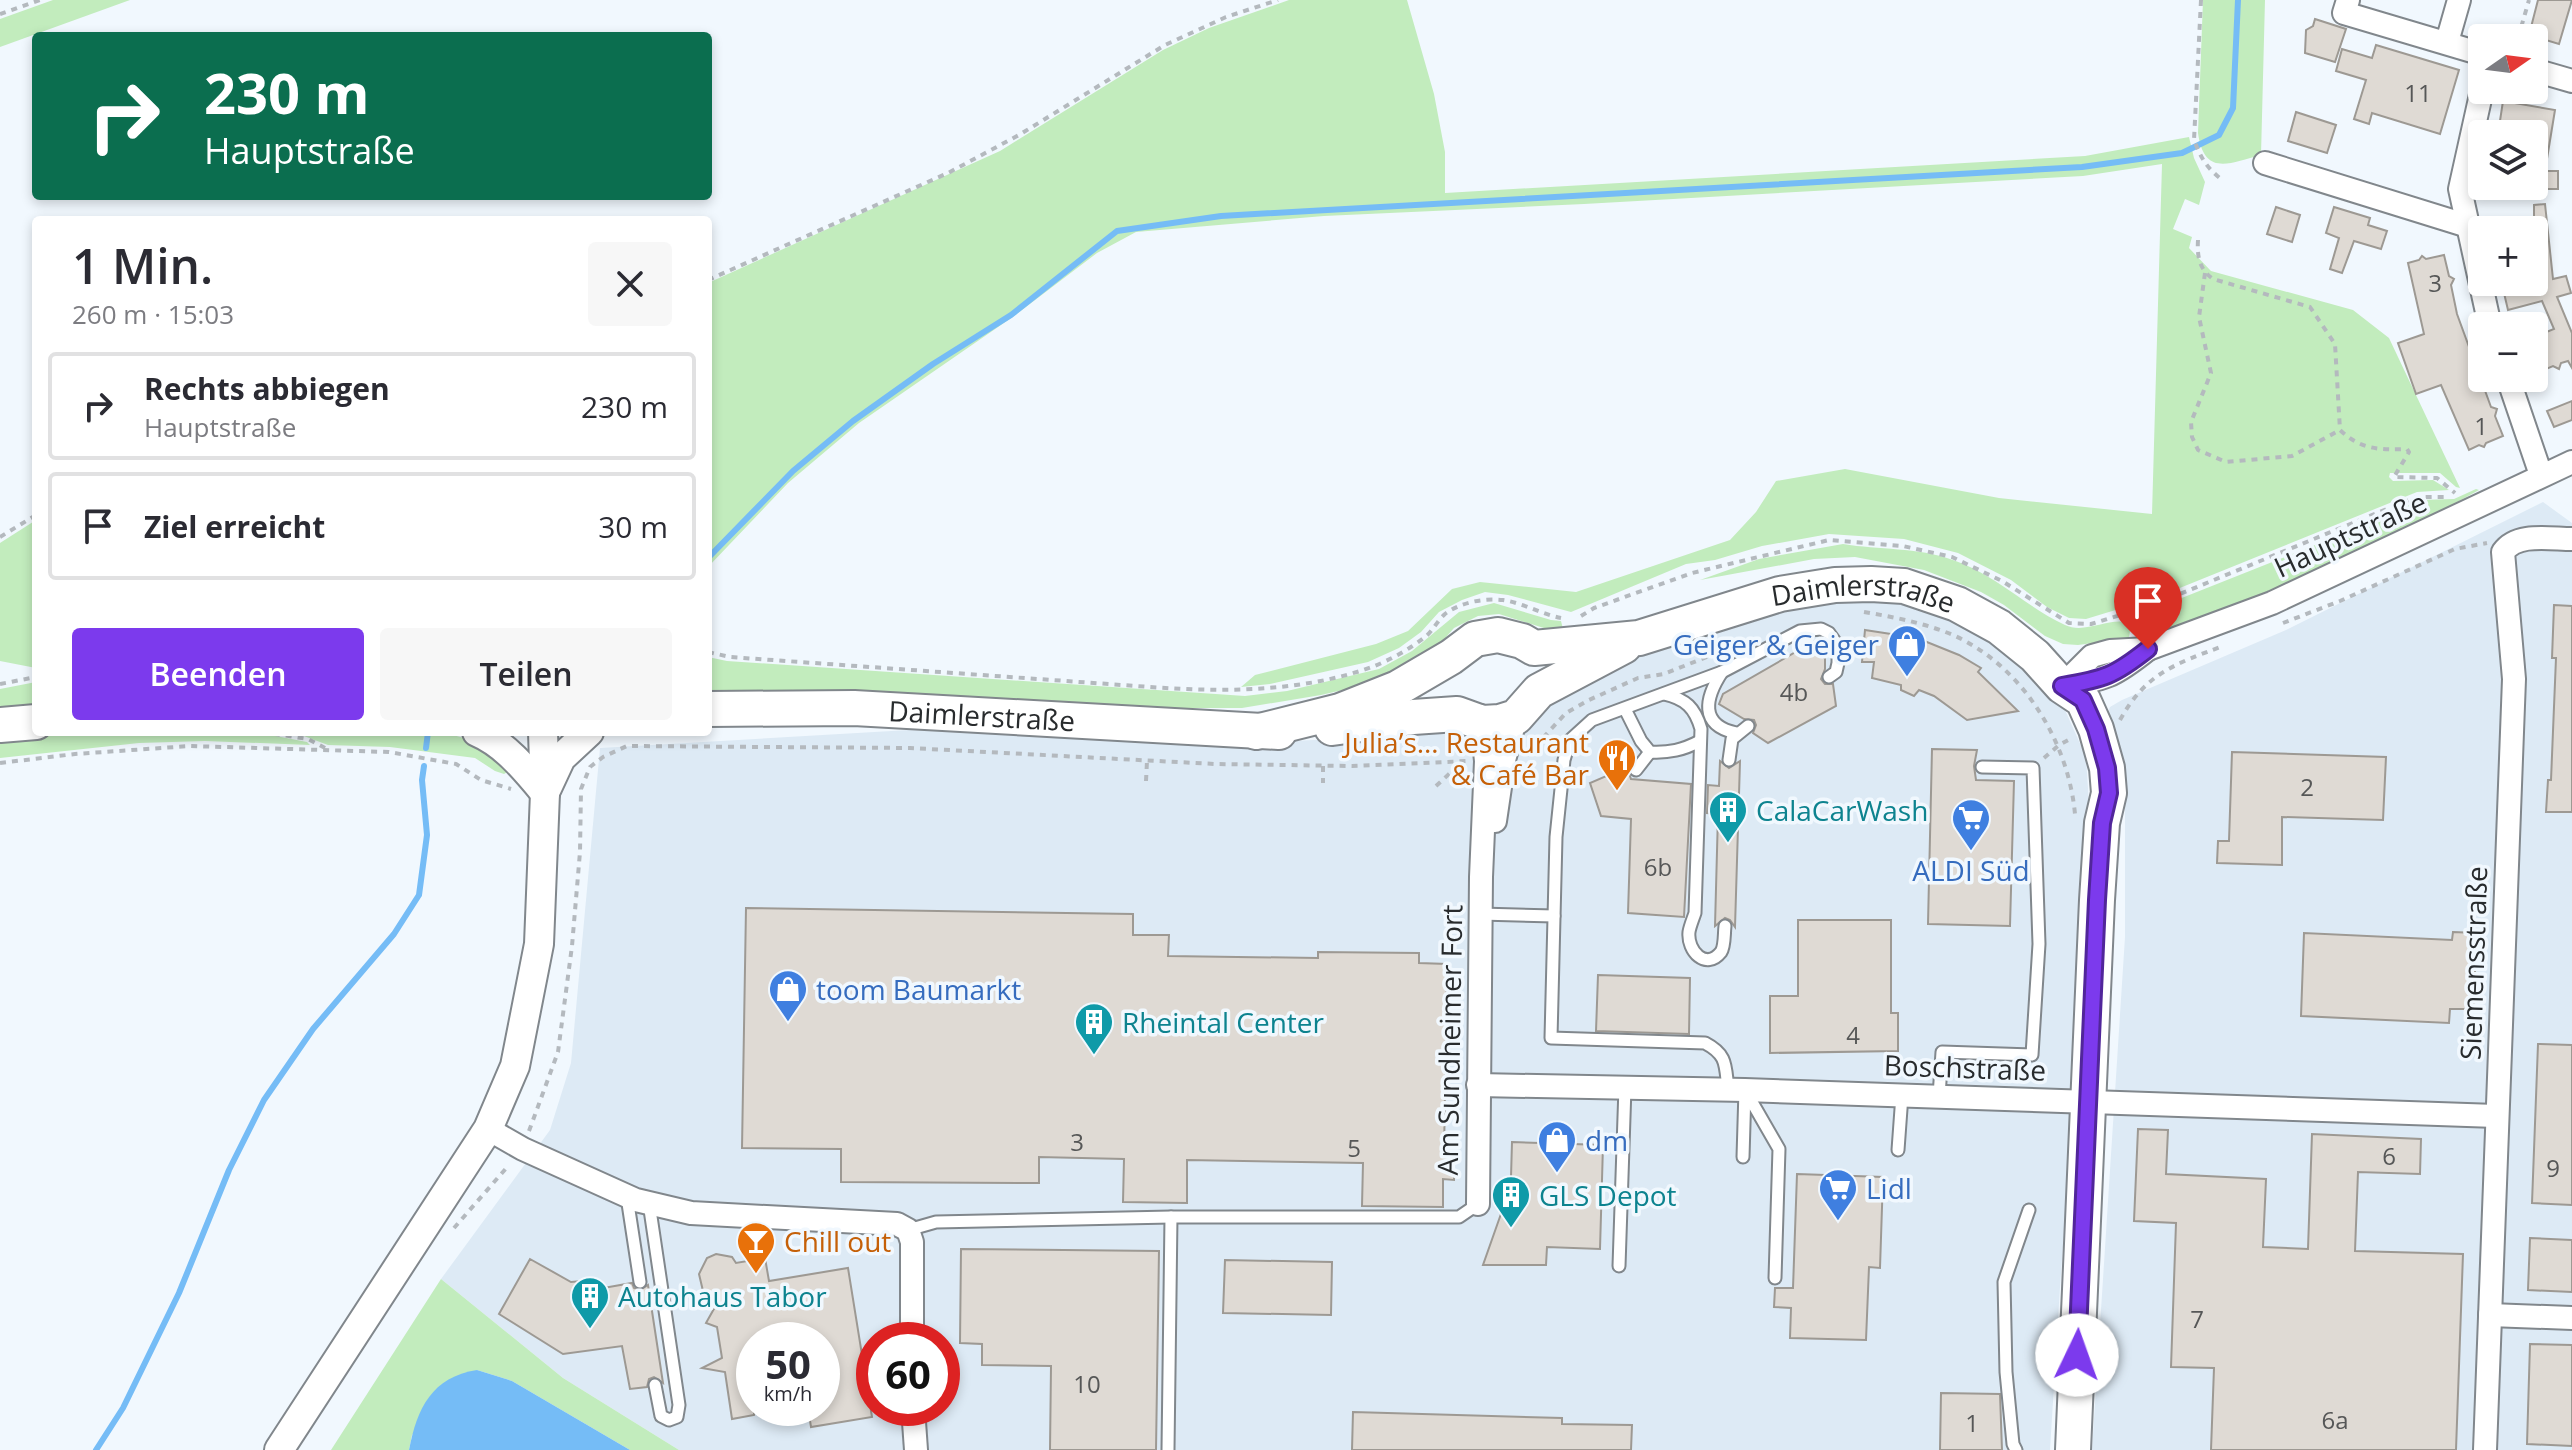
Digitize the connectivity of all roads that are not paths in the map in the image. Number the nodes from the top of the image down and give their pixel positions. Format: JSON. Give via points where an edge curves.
{"nodes":[{"id":1,"x":2348,"y":0,"type":"edge"},
{"id":2,"x":2459,"y":0,"type":"edge"},
{"id":3,"x":2447,"y":42,"type":"junction"},
{"id":4,"x":2468,"y":49,"type":"edge"},
{"id":5,"x":2548,"y":74,"type":"edge"},
{"id":6,"x":2572,"y":81,"type":"edge"},
{"id":7,"x":2479,"y":104,"type":"edge"},
{"id":8,"x":2265,"y":163,"type":"dead end"},
{"id":9,"x":2468,"y":226,"type":"joint"},
{"id":10,"x":2513,"y":392,"type":"edge"},
{"id":11,"x":2572,"y":462,"type":"edge"},
{"id":12,"x":2541,"y":475,"type":"junction"},
{"id":13,"x":2572,"y":539,"type":"edge"},
{"id":14,"x":1639,"y":638,"type":"junction"},
{"id":15,"x":1534,"y":648,"type":"junction"},
{"id":16,"x":1451,"y":657,"type":"junction"},
{"id":17,"x":1722,"y":672,"type":"junction"},
{"id":18,"x":1829,"y":677,"type":"dead end"},
{"id":19,"x":2062,"y":686,"type":"junction"},
{"id":20,"x":1539,"y":691,"type":"junction"},
{"id":21,"x":1664,"y":694,"type":"junction"},
{"id":22,"x":712,"y":709,"type":"edge"},
{"id":23,"x":1625,"y":709,"type":"junction"},
{"id":24,"x":1516,"y":717,"type":"junction"},
{"id":25,"x":1469,"y":718,"type":"junction"},
{"id":26,"x":32,"y":722,"type":"edge"},
{"id":27,"x":0,"y":725,"type":"edge"},
{"id":28,"x":1748,"y":726,"type":"dead end"},
{"id":29,"x":1256,"y":732,"type":"junction"},
{"id":30,"x":1736,"y":733,"type":"junction"},
{"id":31,"x":486,"y":736,"type":"edge"},
{"id":32,"x":543,"y":736,"type":"edge"},
{"id":33,"x":585,"y":736,"type":"edge"},
{"id":34,"x":1700,"y":741,"type":"junction"},
{"id":35,"x":1650,"y":752,"type":"junction"},
{"id":36,"x":1729,"y":760,"type":"dead end"},
{"id":37,"x":1982,"y":767,"type":"dead end"},
{"id":38,"x":1636,"y":770,"type":"dead end"},
{"id":39,"x":545,"y":793,"type":"junction"},
{"id":40,"x":1481,"y":877,"type":"junction"},
{"id":41,"x":1480,"y":914,"type":"junction"},
{"id":42,"x":1554,"y":916,"type":"junction"},
{"id":43,"x":1725,"y":926,"type":"dead end"},
{"id":44,"x":1478,"y":1085,"type":"junction"},
{"id":45,"x":1625,"y":1087,"type":"junction"},
{"id":46,"x":1736,"y":1090,"type":"junction"},
{"id":47,"x":1902,"y":1095,"type":"junction"},
{"id":48,"x":1939,"y":1096,"type":"junction"},
{"id":49,"x":2089,"y":1101,"type":"junction"},
{"id":50,"x":2496,"y":1116,"type":"junction"},
{"id":51,"x":488,"y":1129,"type":"junction"},
{"id":52,"x":1898,"y":1150,"type":"dead end"},
{"id":53,"x":1743,"y":1157,"type":"dead end"},
{"id":54,"x":627,"y":1197,"type":"junction"},
{"id":55,"x":649,"y":1203,"type":"junction"},
{"id":56,"x":1478,"y":1204,"type":"joint"},
{"id":57,"x":2029,"y":1210,"type":"dead end"},
{"id":58,"x":1171,"y":1217,"type":"junction"},
{"id":59,"x":908,"y":1230,"type":"junction"},
{"id":60,"x":1619,"y":1266,"type":"dead end"},
{"id":61,"x":1775,"y":1278,"type":"dead end"},
{"id":62,"x":640,"y":1282,"type":"dead end"},
{"id":63,"x":2490,"y":1315,"type":"junction"},
{"id":64,"x":2572,"y":1318,"type":"edge"},
{"id":65,"x":912,"y":1322,"type":"edge"},
{"id":66,"x":655,"y":1385,"type":"dead end"},
{"id":67,"x":914,"y":1426,"type":"edge"},
{"id":68,"x":279,"y":1450,"type":"edge"},
{"id":69,"x":916,"y":1450,"type":"edge"},
{"id":70,"x":1168,"y":1450,"type":"edge"},
{"id":71,"x":2016,"y":1450,"type":"edge"},
{"id":72,"x":2073,"y":1450,"type":"edge"},
{"id":73,"x":2485,"y":1450,"type":"edge"}],
"edges":[{"from":1,"to":3,"type":"street","via":[[2344,13]]},
{"from":2,"to":3,"type":"street"},
{"from":3,"to":4,"type":"street"},
{"from":5,"to":6,"type":"street"},
{"from":7,"to":9,"type":"street","via":[[2460,189]]},
{"from":8,"to":9,"type":"street"},
{"from":10,"to":12,"type":"street"},
{"from":11,"to":12,"type":"street","name":"Hauptstraße"},
{"from":12,"to":19,"type":"street","name":"Hauptstraße","via":[[2272,603],[2148,649],[2092,656]]},
{"from":13,"to":50,"type":"street","name":"Siemensstraße","via":[[2521,539],[2503,552],[2514,679]]},
{"from":14,"to":15,"type":"main road","name":"Daimlerstraße"},
{"from":14,"to":19,"type":"main road","name":"Daimlerstraße","via":[[1780,594],[1835,585],[1904,586],[1957,604],[1999,627]]},
{"from":14,"to":20,"type":"main road","name":"Daimlerstraße"},
{"from":15,"to":16,"type":"main road","name":"Daimlerstraße","via":[[1498,635],[1475,639]]},
{"from":15,"to":20,"type":"main road","via":[[1542,669]]},
{"from":16,"to":25,"type":"main road","via":[[1445,692]]},
{"from":16,"to":29,"type":"main road","name":"Daimlerstraße","via":[[1398,688],[1340,711]]},
{"from":17,"to":18,"type":"lane","via":[[1812,628],[1829,633],[1838,650],[1836,672]]},
{"from":17,"to":21,"type":"lane"},
{"from":17,"to":30,"type":"lane","via":[[1708,702],[1711,717],[1719,728]]},
{"from":19,"to":49,"type":"main road","name":"Daimlerstraße","via":[[2102,823]]},
{"from":20,"to":24,"type":"main road","name":"Daimlerstraße"},
{"from":21,"to":23,"type":"lane"},
{"from":21,"to":34,"type":"lane","via":[[1689,704],[1697,715]]},
{"from":22,"to":29,"type":"main road","name":"Daimlerstraße","via":[[854,708]]},
{"from":23,"to":35,"type":"lane"},
{"from":23,"to":42,"type":"lane","via":[[1592,720],[1570,740],[1560,784]]},
{"from":24,"to":25,"type":"main road","name":"Daimlerstraße"},
{"from":24,"to":40,"type":"street","name":"Am Sundheimer Fort"},
{"from":25,"to":29,"type":"main road","name":"Daimlerstraße"},
{"from":25,"to":40,"type":"street","name":"Am Sundheimer Fort","via":[[1486,761]]},
{"from":26,"to":27,"type":"main road"},
{"from":28,"to":30,"type":"lane"},
{"from":30,"to":36,"type":"lane"},
{"from":31,"to":39,"type":"street","via":[[523,766]]},
{"from":32,"to":39,"type":"street"},
{"from":33,"to":39,"type":"street","via":[[561,758]]},
{"from":34,"to":35,"type":"lane","via":[[1665,753]]},
{"from":34,"to":43,"type":"lane","via":[[1691,951],[1699,958],[1720,954]]},
{"from":35,"to":38,"type":"lane"},
{"from":37,"to":48,"type":"lane","via":[[2033,768],[2039,944],[2032,1055],[1942,1052]]},
{"from":39,"to":51,"type":"street","via":[[539,944],[515,1066]]},
{"from":40,"to":41,"type":"street","name":"Am Sundheimer Fort"},
{"from":41,"to":42,"type":"lane"},
{"from":41,"to":44,"type":"street","name":"Am Sundheimer Fort"},
{"from":42,"to":46,"type":"lane","via":[[1551,1038],[1705,1043],[1720,1051]]},
{"from":44,"to":45,"type":"street","name":"Boschstraße"},
{"from":44,"to":56,"type":"street","name":"Am Sundheimer Fort"},
{"from":45,"to":46,"type":"street","name":"Boschstraße"},
{"from":45,"to":60,"type":"lane"},
{"from":46,"to":47,"type":"street","name":"Boschstraße"},
{"from":46,"to":53,"type":"lane"},
{"from":46,"to":61,"type":"lane","via":[[1779,1149]]},
{"from":47,"to":48,"type":"street","name":"Boschstraße"},
{"from":47,"to":52,"type":"lane"},
{"from":48,"to":49,"type":"street","name":"Boschstraße"},
{"from":49,"to":50,"type":"street","name":"Boschstraße"},
{"from":49,"to":72,"type":"main road","name":"Daimlerstraße"},
{"from":50,"to":63,"type":"street","name":"Siemensstraße"},
{"from":51,"to":54,"type":"street"},
{"from":51,"to":68,"type":"street"},
{"from":54,"to":55,"type":"street"},
{"from":54,"to":62,"type":"lane"},
{"from":55,"to":59,"type":"street","via":[[691,1213],[897,1224]]},
{"from":55,"to":66,"type":"lane","via":[[677,1417],[661,1416]]},
{"from":56,"to":58,"type":"lane","via":[[1459,1217]]},
{"from":57,"to":71,"type":"lane","via":[[2004,1282],[2006,1372]]},
{"from":58,"to":59,"type":"lane","via":[[936,1222]]},
{"from":58,"to":70,"type":"lane"},
{"from":59,"to":65,"type":"street"},
{"from":63,"to":64,"type":"street"},
{"from":63,"to":73,"type":"street","name":"Siemensstraße"},
{"from":67,"to":69,"type":"street"}]}
